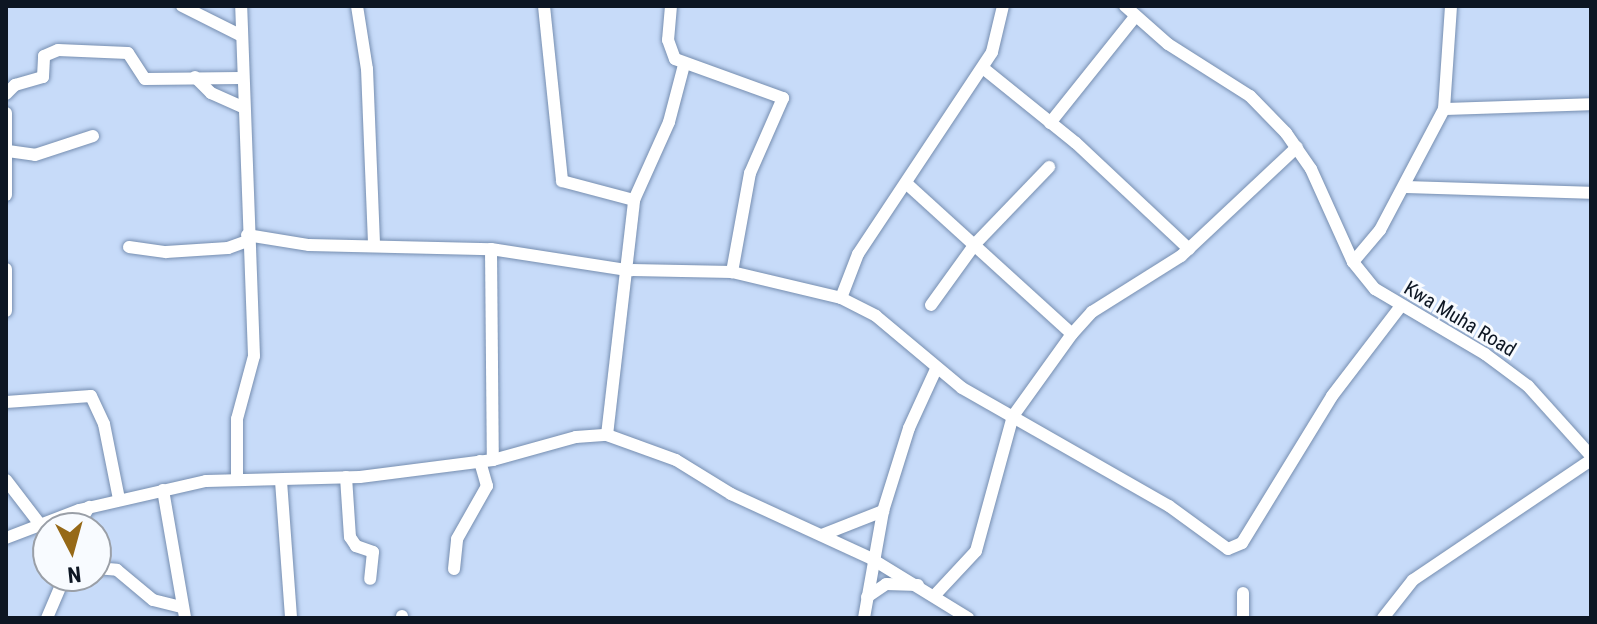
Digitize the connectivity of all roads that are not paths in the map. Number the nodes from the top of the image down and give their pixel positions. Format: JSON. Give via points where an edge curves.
{"nodes":[{"id":1,"x":182,"y":6,"type":"edge"},
{"id":2,"x":241,"y":6,"type":"edge"},
{"id":3,"x":357,"y":6,"type":"edge"},
{"id":4,"x":544,"y":6,"type":"edge"},
{"id":5,"x":671,"y":6,"type":"edge"},
{"id":6,"x":1003,"y":6,"type":"edge"},
{"id":7,"x":1125,"y":6,"type":"edge"},
{"id":8,"x":1451,"y":6,"type":"edge"},
{"id":9,"x":1135,"y":17,"type":"junction"},
{"id":10,"x":240,"y":35,"type":"junction"},
{"id":11,"x":684,"y":65,"type":"junction"},
{"id":12,"x":983,"y":68,"type":"junction"},
{"id":13,"x":195,"y":77,"type":"junction"},
{"id":14,"x":241,"y":78,"type":"junction"},
{"id":15,"x":6,"y":94,"type":"edge"},
{"id":16,"x":1591,"y":104,"type":"edge"},
{"id":17,"x":243,"y":107,"type":"junction"},
{"id":18,"x":1444,"y":109,"type":"junction"},
{"id":19,"x":6,"y":113,"type":"edge"},
{"id":20,"x":1050,"y":123,"type":"junction"},
{"id":21,"x":93,"y":136,"type":"dead end"},
{"id":22,"x":1297,"y":147,"type":"junction"},
{"id":23,"x":8,"y":151,"type":"junction"},
{"id":24,"x":1049,"y":167,"type":"dead end"},
{"id":25,"x":906,"y":183,"type":"junction"},
{"id":26,"x":1404,"y":187,"type":"junction"},
{"id":27,"x":1591,"y":193,"type":"edge"},
{"id":28,"x":6,"y":195,"type":"edge"},
{"id":29,"x":634,"y":200,"type":"junction"},
{"id":30,"x":249,"y":237,"type":"junction"},
{"id":31,"x":374,"y":244,"type":"junction"},
{"id":32,"x":975,"y":244,"type":"junction"},
{"id":33,"x":129,"y":247,"type":"dead end"},
{"id":34,"x":491,"y":249,"type":"junction"},
{"id":35,"x":1189,"y":249,"type":"junction"},
{"id":36,"x":1353,"y":262,"type":"junction"},
{"id":37,"x":6,"y":269,"type":"edge"},
{"id":38,"x":627,"y":270,"type":"junction"},
{"id":39,"x":732,"y":272,"type":"junction"},
{"id":40,"x":841,"y":298,"type":"junction"},
{"id":41,"x":931,"y":305,"type":"dead end"},
{"id":42,"x":1400,"y":307,"type":"junction"},
{"id":43,"x":6,"y":311,"type":"edge"},
{"id":44,"x":1072,"y":334,"type":"junction"},
{"id":45,"x":936,"y":369,"type":"junction"},
{"id":46,"x":9,"y":399,"type":"edge"},
{"id":47,"x":1013,"y":416,"type":"junction"},
{"id":48,"x":607,"y":435,"type":"junction"},
{"id":49,"x":1591,"y":458,"type":"edge"},
{"id":50,"x":486,"y":460,"type":"junction"},
{"id":51,"x":346,"y":477,"type":"junction"},
{"id":52,"x":237,"y":479,"type":"junction"},
{"id":53,"x":6,"y":480,"type":"edge"},
{"id":54,"x":281,"y":481,"type":"junction"},
{"id":55,"x":163,"y":490,"type":"junction"},
{"id":56,"x":119,"y":499,"type":"junction"},
{"id":57,"x":89,"y":507,"type":"junction"},
{"id":58,"x":883,"y":511,"type":"junction"},
{"id":59,"x":73,"y":512,"type":"edge"},
{"id":60,"x":86,"y":512,"type":"edge"},
{"id":61,"x":32,"y":514,"type":"edge"},
{"id":62,"x":32,"y":526,"type":"edge"},
{"id":63,"x":822,"y":535,"type":"junction"},
{"id":64,"x":6,"y":538,"type":"edge"},
{"id":65,"x":872,"y":559,"type":"junction"},
{"id":66,"x":454,"y":569,"type":"dead end"},
{"id":67,"x":112,"y":570,"type":"edge"},
{"id":68,"x":370,"y":579,"type":"dead end"},
{"id":69,"x":918,"y":585,"type":"junction"},
{"id":70,"x":58,"y":592,"type":"edge"},
{"id":71,"x":1243,"y":593,"type":"dead end"},
{"id":72,"x":935,"y":595,"type":"junction"},
{"id":73,"x":867,"y":597,"type":"junction"},
{"id":74,"x":184,"y":613,"type":"edge"},
{"id":75,"x":47,"y":618,"type":"edge"},
{"id":76,"x":291,"y":618,"type":"edge"},
{"id":77,"x":864,"y":618,"type":"edge"},
{"id":78,"x":968,"y":618,"type":"edge"},
{"id":79,"x":1243,"y":618,"type":"edge"},
{"id":80,"x":1383,"y":618,"type":"edge"}],
"edges":[{"from":1,"to":10,"type":"street"},
{"from":2,"to":10,"type":"street"},
{"from":3,"to":31,"type":"street","via":[[367,69]]},
{"from":4,"to":29,"type":"street","via":[[562,181]]},
{"from":5,"to":11,"type":"street","via":[[670,49]]},
{"from":6,"to":12,"type":"street"},
{"from":7,"to":9,"type":"street","name":"Kwa Muha Road"},
{"from":8,"to":18,"type":"street"},
{"from":9,"to":20,"type":"street"},
{"from":9,"to":22,"type":"street","name":"Kwa Muha Road","via":[[1250,96]]},
{"from":10,"to":14,"type":"street"},
{"from":11,"to":29,"type":"street","via":[[669,122]]},
{"from":11,"to":39,"type":"street","via":[[783,98],[750,173]]},
{"from":12,"to":20,"type":"street"},
{"from":12,"to":25,"type":"street"},
{"from":13,"to":14,"type":"street"},
{"from":13,"to":15,"type":"street","via":[[145,79],[128,53],[58,50],[44,56],[43,77],[15,85]]},
{"from":13,"to":17,"type":"street","via":[[211,93]]},
{"from":14,"to":17,"type":"street"},
{"from":16,"to":18,"type":"street"},
{"from":17,"to":30,"type":"street"},
{"from":18,"to":26,"type":"street"},
{"from":19,"to":23,"type":"street"},
{"from":20,"to":35,"type":"street"},
{"from":21,"to":23,"type":"street","via":[[35,155]]},
{"from":22,"to":35,"type":"street"},
{"from":22,"to":36,"type":"street","name":"Kwa Muha Road"},
{"from":23,"to":28,"type":"street"},
{"from":24,"to":32,"type":"street"},
{"from":25,"to":32,"type":"street"},
{"from":25,"to":40,"type":"street","via":[[858,254]]},
{"from":26,"to":27,"type":"street"},
{"from":26,"to":36,"type":"street","via":[[1369,248]]},
{"from":29,"to":38,"type":"street"},
{"from":30,"to":31,"type":"street","via":[[309,245]]},
{"from":30,"to":33,"type":"street","via":[[228,248],[166,252]]},
{"from":30,"to":52,"type":"street","via":[[254,356],[237,419]]},
{"from":31,"to":34,"type":"street"},
{"from":32,"to":41,"type":"street"},
{"from":32,"to":44,"type":"street"},
{"from":34,"to":38,"type":"street"},
{"from":34,"to":50,"type":"street"},
{"from":35,"to":44,"type":"street","via":[[1092,312]]},
{"from":36,"to":42,"type":"street","name":"Kwa Muha Road","via":[[1375,289]]},
{"from":37,"to":43,"type":"street"},
{"from":38,"to":39,"type":"street"},
{"from":38,"to":48,"type":"street"},
{"from":39,"to":40,"type":"street"},
{"from":40,"to":45,"type":"street","via":[[876,316]]},
{"from":42,"to":47,"type":"street","via":[[1332,396],[1235,548],[1221,547],[1169,506]]},
{"from":42,"to":49,"type":"street","name":"Kwa Muha Road","via":[[1485,354],[1528,386]]},
{"from":44,"to":47,"type":"street"},
{"from":45,"to":47,"type":"street"},
{"from":45,"to":58,"type":"street","via":[[909,428]]},
{"from":46,"to":56,"type":"street","via":[[91,396],[104,424]]},
{"from":47,"to":72,"type":"street","via":[[976,551]]},
{"from":48,"to":50,"type":"street","via":[[576,437]]},
{"from":48,"to":63,"type":"street","via":[[676,460],[731,494]]},
{"from":49,"to":80,"type":"street","via":[[1413,580]]},
{"from":50,"to":51,"type":"street"},
{"from":50,"to":66,"type":"street","via":[[487,486],[455,542]]},
{"from":51,"to":54,"type":"street"},
{"from":51,"to":68,"type":"street","via":[[350,537],[356,546],[373,552]]},
{"from":52,"to":54,"type":"street"},
{"from":52,"to":55,"type":"street"},
{"from":53,"to":61,"type":"street"},
{"from":54,"to":76,"type":"street"},
{"from":55,"to":56,"type":"street"},
{"from":55,"to":74,"type":"street"},
{"from":56,"to":57,"type":"street"},
{"from":57,"to":59,"type":"street"},
{"from":57,"to":60,"type":"street"},
{"from":58,"to":63,"type":"street"},
{"from":58,"to":65,"type":"street"},
{"from":62,"to":64,"type":"street"},
{"from":63,"to":65,"type":"street"},
{"from":65,"to":69,"type":"street"},
{"from":65,"to":73,"type":"street"},
{"from":67,"to":74,"type":"street","via":[[153,600]]},
{"from":69,"to":72,"type":"street"},
{"from":69,"to":73,"type":"street","via":[[886,584]]},
{"from":70,"to":75,"type":"street"},
{"from":71,"to":79,"type":"street"},
{"from":72,"to":78,"type":"street"},
{"from":73,"to":77,"type":"street"}]}
